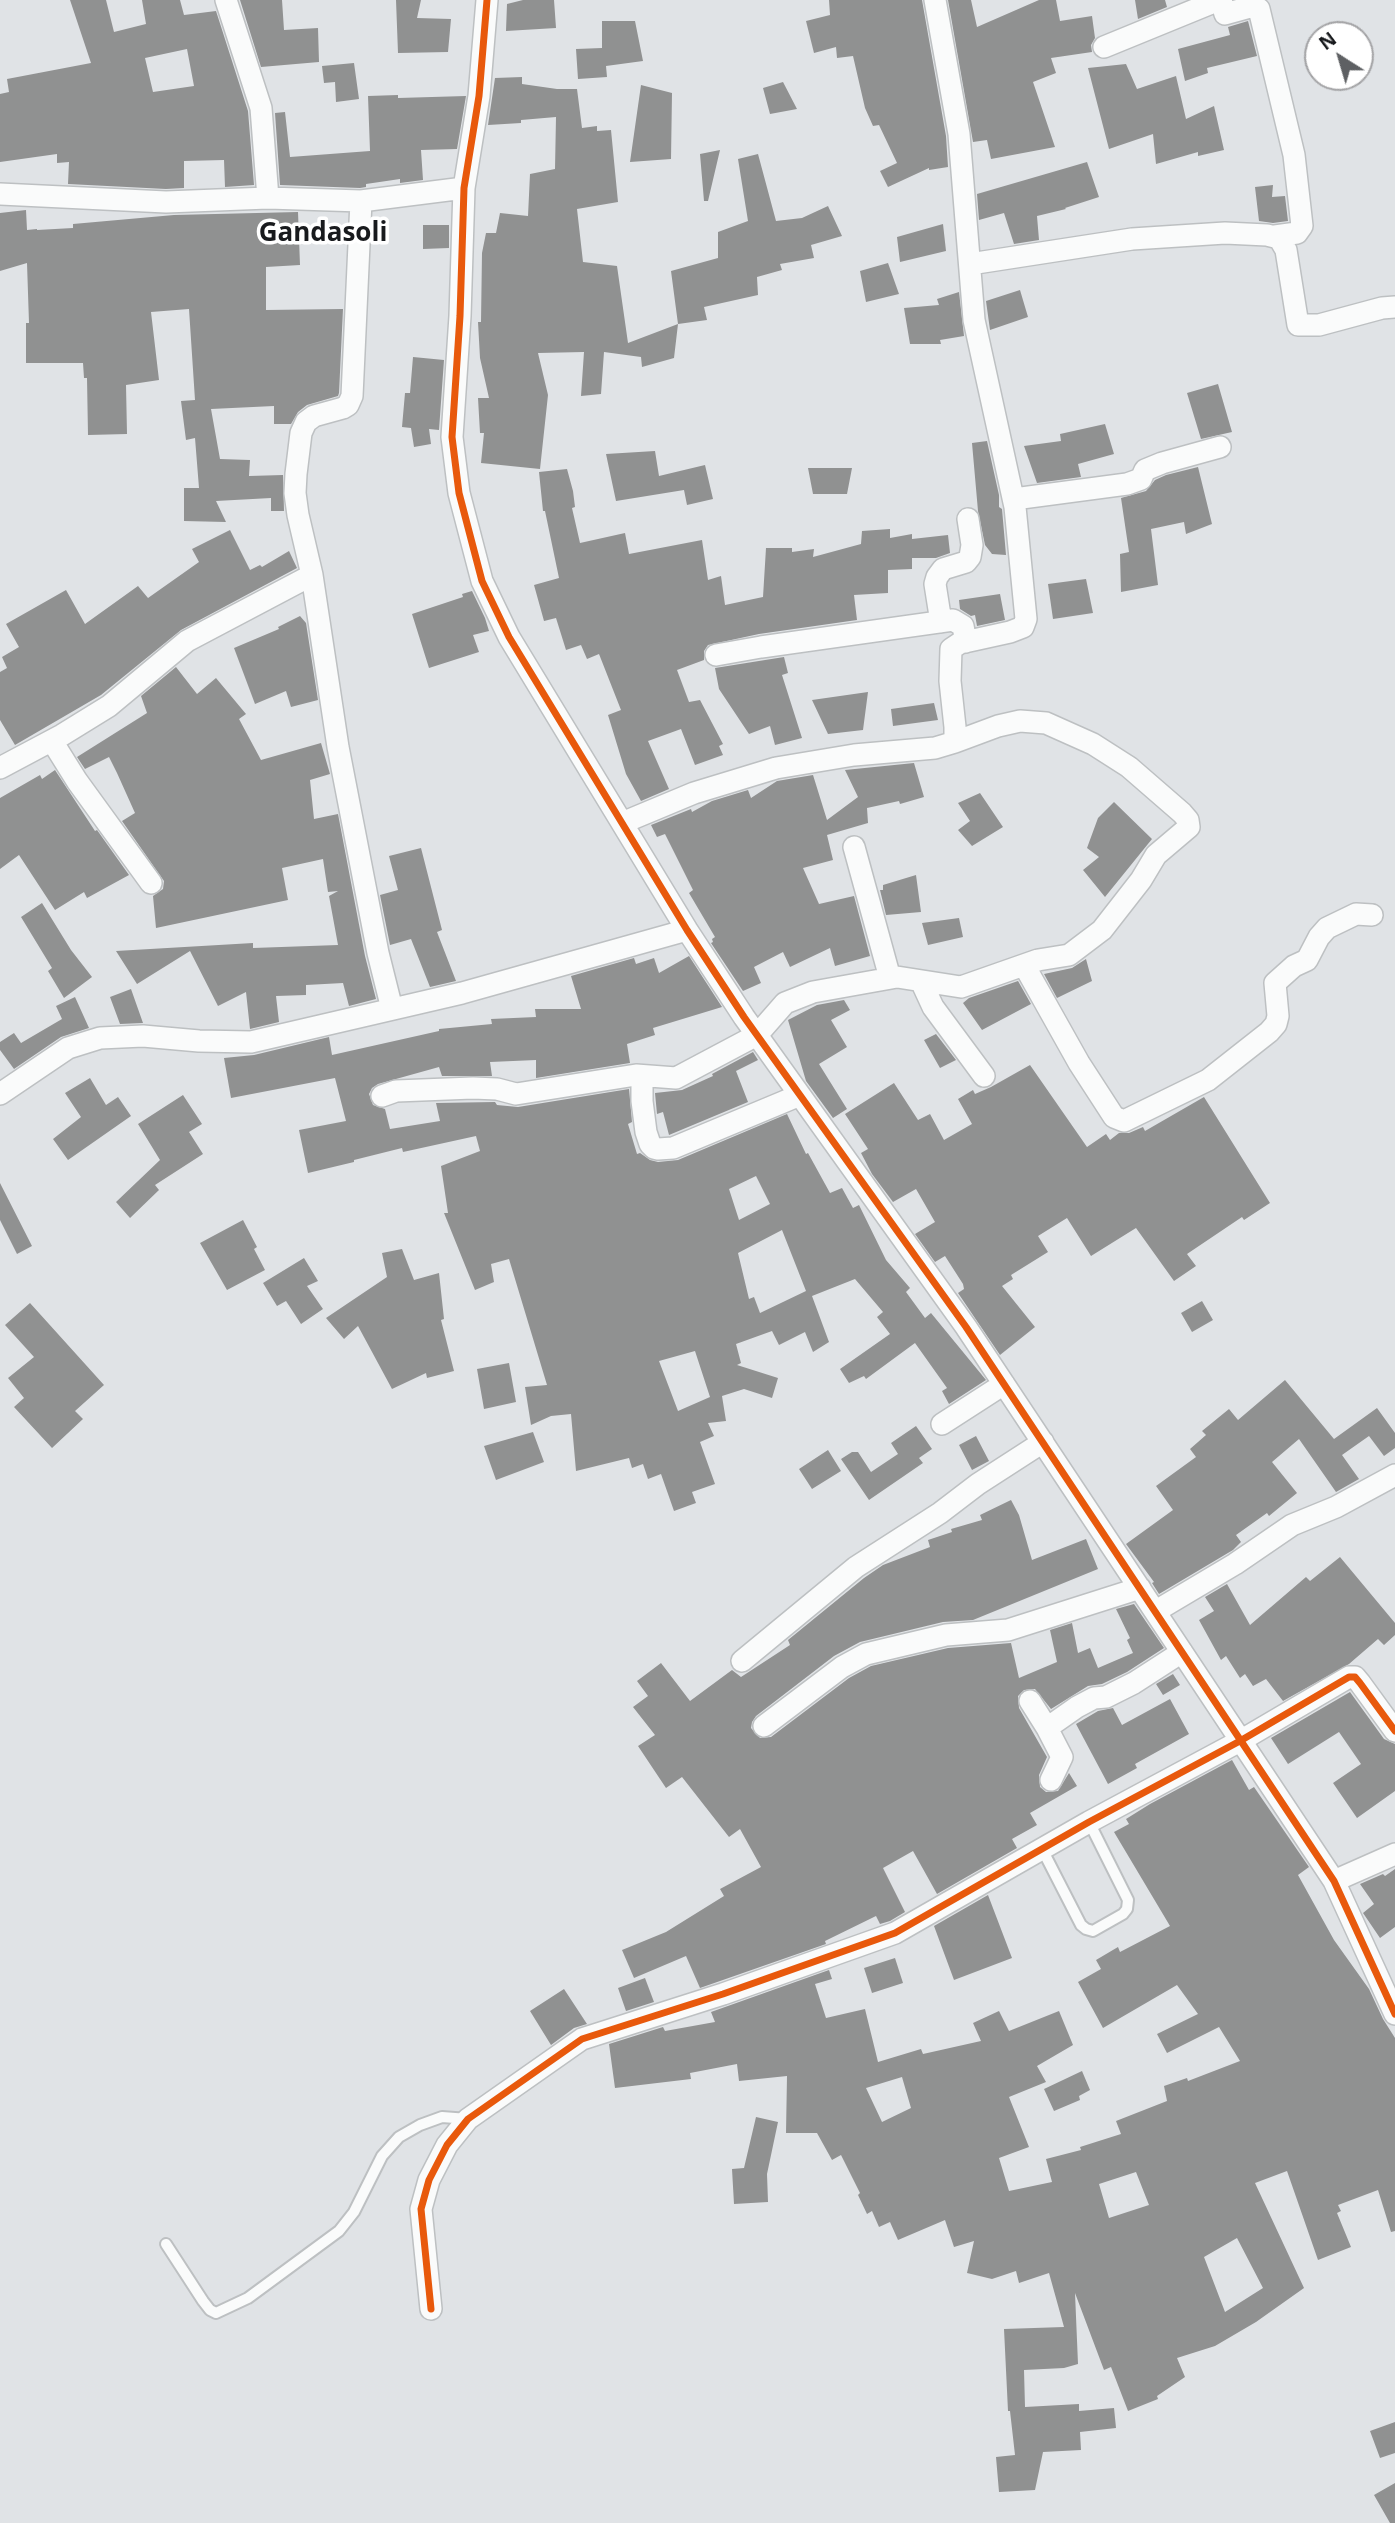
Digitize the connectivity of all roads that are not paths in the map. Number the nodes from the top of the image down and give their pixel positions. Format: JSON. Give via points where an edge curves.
{"nodes":[{"id":1,"x":226,"y":0,"type":"edge"},
{"id":2,"x":487,"y":0,"type":"edge"},
{"id":3,"x":935,"y":0,"type":"edge"},
{"id":4,"x":1220,"y":0,"type":"edge"},
{"id":5,"x":1104,"y":47,"type":"dead end"},
{"id":6,"x":464,"y":188,"type":"junction"},
{"id":7,"x":0,"y":194,"type":"edge"},
{"id":8,"x":268,"y":198,"type":"junction"},
{"id":9,"x":361,"y":201,"type":"junction"},
{"id":10,"x":1275,"y":236,"type":"junction"},
{"id":11,"x":970,"y":264,"type":"junction"},
{"id":12,"x":1395,"y":307,"type":"edge"},
{"id":13,"x":1220,"y":447,"type":"dead end"},
{"id":14,"x":1014,"y":499,"type":"junction"},
{"id":15,"x":968,"y":519,"type":"dead end"},
{"id":16,"x":312,"y":575,"type":"junction"},
{"id":17,"x":941,"y":622,"type":"junction"},
{"id":18,"x":966,"y":642,"type":"junction"},
{"id":19,"x":716,"y":655,"type":"dead end"},
{"id":20,"x":52,"y":741,"type":"junction"},
{"id":21,"x":955,"y":742,"type":"junction"},
{"id":22,"x":0,"y":768,"type":"edge"},
{"id":23,"x":622,"y":823,"type":"junction"},
{"id":24,"x":853,"y":847,"type":"dead end"},
{"id":25,"x":151,"y":883,"type":"dead end"},
{"id":26,"x":1372,"y":915,"type":"dead end"},
{"id":27,"x":687,"y":930,"type":"junction"},
{"id":28,"x":1024,"y":965,"type":"junction"},
{"id":29,"x":887,"y":966,"type":"junction"},
{"id":30,"x":921,"y":981,"type":"junction"},
{"id":31,"x":392,"y":1009,"type":"junction"},
{"id":32,"x":751,"y":1027,"type":"junction"},
{"id":33,"x":642,"y":1076,"type":"junction"},
{"id":34,"x":984,"y":1076,"type":"dead end"},
{"id":35,"x":0,"y":1094,"type":"edge"},
{"id":36,"x":800,"y":1095,"type":"junction"},
{"id":37,"x":382,"y":1096,"type":"dead end"},
{"id":38,"x":1004,"y":1384,"type":"junction"},
{"id":39,"x":942,"y":1424,"type":"dead end"},
{"id":40,"x":1043,"y":1442,"type":"junction"},
{"id":41,"x":1395,"y":1475,"type":"edge"},
{"id":42,"x":1140,"y":1588,"type":"junction"},
{"id":43,"x":1156,"y":1611,"type":"junction"},
{"id":44,"x":1182,"y":1651,"type":"junction"},
{"id":45,"x":742,"y":1661,"type":"dead end"},
{"id":46,"x":1030,"y":1701,"type":"dead end"},
{"id":47,"x":764,"y":1726,"type":"dead end"},
{"id":48,"x":1047,"y":1728,"type":"junction"},
{"id":49,"x":1395,"y":1731,"type":"edge"},
{"id":50,"x":1240,"y":1741,"type":"junction"},
{"id":51,"x":1051,"y":1780,"type":"dead end"},
{"id":52,"x":1089,"y":1822,"type":"junction"},
{"id":53,"x":1042,"y":1849,"type":"junction"},
{"id":54,"x":1395,"y":1854,"type":"edge"},
{"id":55,"x":1334,"y":1881,"type":"junction"},
{"id":56,"x":1395,"y":2014,"type":"edge"},
{"id":57,"x":468,"y":2119,"type":"junction"},
{"id":58,"x":166,"y":2244,"type":"dead end"},
{"id":59,"x":430,"y":2309,"type":"dead end"}],
"edges":[{"from":1,"to":8,"type":"street","via":[[261,108]]},
{"from":2,"to":6,"type":"street","via":[[479,96]]},
{"from":3,"to":11,"type":"street","via":[[958,134]]},
{"from":4,"to":5,"type":"street"},
{"from":4,"to":10,"type":"street","via":[[1225,14],[1254,6],[1259,9],[1294,155],[1302,226],[1297,233]]},
{"from":6,"to":9,"type":"street"},
{"from":6,"to":23,"type":"street","via":[[452,437],[459,493],[482,581],[509,637]]},
{"from":7,"to":8,"type":"street","via":[[166,202]]},
{"from":8,"to":9,"type":"street"},
{"from":9,"to":16,"type":"street","via":[[352,396],[343,408],[314,416],[301,433],[295,493]]},
{"from":10,"to":11,"type":"street","via":[[1225,233],[1132,239]]},
{"from":10,"to":12,"type":"street","via":[[1286,250],[1298,325],[1319,325]]},
{"from":11,"to":14,"type":"street","via":[[974,320]]},
{"from":13,"to":14,"type":"street","via":[[1145,470],[1141,479],[1127,484]]},
{"from":14,"to":18,"type":"street","via":[[1026,618],[1023,627]]},
{"from":15,"to":17,"type":"street","via":[[970,556],[966,562],[943,569],[935,584]]},
{"from":16,"to":20,"type":"street","via":[[187,641],[109,706]]},
{"from":16,"to":31,"type":"street","via":[[338,747]]},
{"from":17,"to":18,"type":"street","via":[[960,622]]},
{"from":17,"to":19,"type":"street"},
{"from":18,"to":21,"type":"street","via":[[951,649]]},
{"from":20,"to":22,"type":"street"},
{"from":20,"to":25,"type":"street"},
{"from":21,"to":23,"type":"street","via":[[776,768],[694,793]]},
{"from":21,"to":28,"type":"street","via":[[1020,721],[1046,723],[1129,767],[1189,824],[1156,855],[1102,930],[1069,955]]},
{"from":23,"to":27,"type":"street"},
{"from":24,"to":29,"type":"street"},
{"from":26,"to":28,"type":"street","via":[[1356,914],[1327,928],[1307,960],[1275,983],[1278,1016],[1269,1032],[1208,1080],[1124,1121],[1114,1117],[1079,1063]]},
{"from":27,"to":31,"type":"street"},
{"from":27,"to":32,"type":"street"},
{"from":28,"to":30,"type":"street","via":[[961,987]]},
{"from":29,"to":30,"type":"street"},
{"from":29,"to":32,"type":"street","via":[[785,1003]]},
{"from":30,"to":34,"type":"street","via":[[933,1007]]},
{"from":31,"to":35,"type":"street","via":[[251,1042],[100,1038],[68,1048]]},
{"from":32,"to":33,"type":"street","via":[[676,1078]]},
{"from":32,"to":36,"type":"street"},
{"from":33,"to":36,"type":"street","via":[[646,1132],[650,1144],[659,1149],[674,1148]]},
{"from":33,"to":37,"type":"street","via":[[516,1094],[473,1088],[396,1091]]},
{"from":36,"to":38,"type":"street"},
{"from":38,"to":39,"type":"street"},
{"from":38,"to":40,"type":"street"},
{"from":40,"to":42,"type":"street"},
{"from":40,"to":45,"type":"street","via":[[856,1567]]},
{"from":41,"to":43,"type":"street","via":[[1292,1525]]},
{"from":42,"to":43,"type":"street"},
{"from":42,"to":47,"type":"street","via":[[1009,1630],[946,1635],[866,1654]]},
{"from":43,"to":44,"type":"street"},
{"from":44,"to":48,"type":"street","via":[[1134,1683],[1094,1698]]},
{"from":44,"to":50,"type":"street"},
{"from":46,"to":48,"type":"street"},
{"from":48,"to":51,"type":"street","via":[[1062,1757]]},
{"from":49,"to":50,"type":"street","via":[[1352,1676]]},
{"from":50,"to":52,"type":"street"},
{"from":50,"to":55,"type":"street"},
{"from":52,"to":53,"type":"street"},
{"from":52,"to":53,"type":"lane","via":[[1128,1900],[1123,1914],[1093,1931],[1081,1925]]},
{"from":53,"to":57,"type":"street","via":[[895,1933],[582,2039]]},
{"from":54,"to":55,"type":"street"},
{"from":55,"to":56,"type":"street"},
{"from":57,"to":58,"type":"lane","via":[[442,2118],[399,2137],[382,2157],[339,2231],[248,2298],[216,2313]]},
{"from":57,"to":59,"type":"street","via":[[447,2145],[429,2180],[421,2209]]}]}
